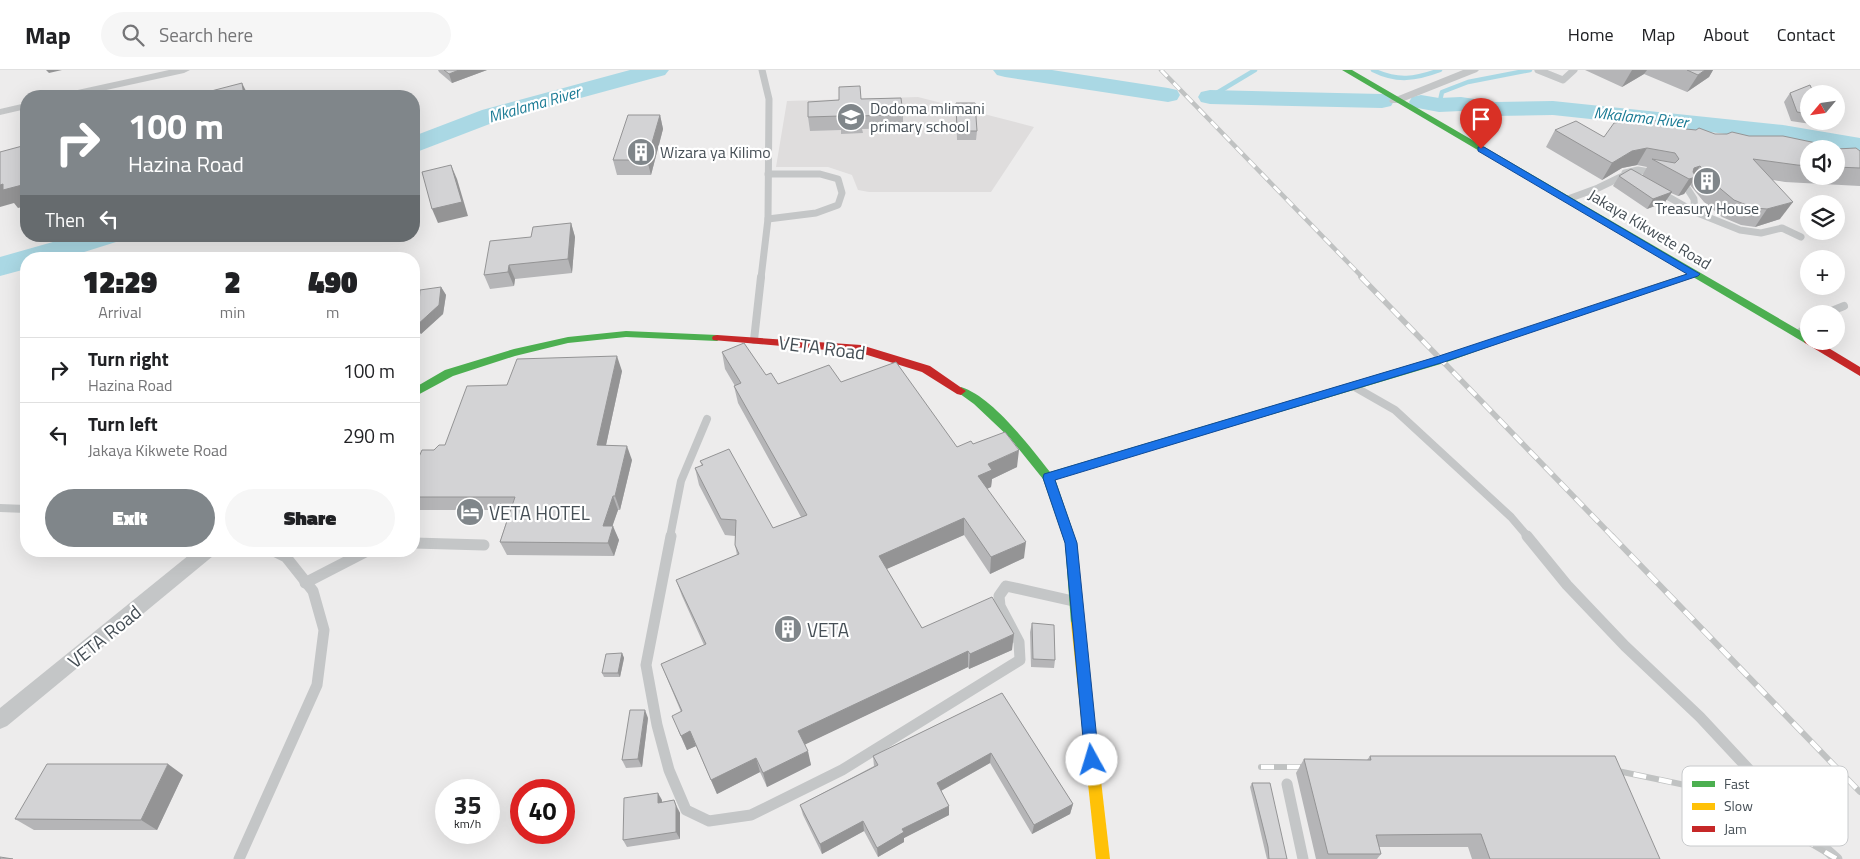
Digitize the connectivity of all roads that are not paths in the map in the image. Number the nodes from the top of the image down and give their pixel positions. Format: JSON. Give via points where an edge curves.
{"nodes":[{"id":1,"x":184,"y":70,"type":"edge"},
{"id":2,"x":762,"y":70,"type":"edge"},
{"id":3,"x":1346,"y":70,"type":"edge"},
{"id":4,"x":1473,"y":70,"type":"edge"},
{"id":5,"x":1538,"y":70,"type":"edge"},
{"id":6,"x":1574,"y":70,"type":"edge"},
{"id":7,"x":92,"y":90,"type":"edge"},
{"id":8,"x":1395,"y":101,"type":"junction"},
{"id":9,"x":20,"y":107,"type":"edge"},
{"id":10,"x":0,"y":112,"type":"edge"},
{"id":11,"x":1626,"y":173,"type":"junction"},
{"id":12,"x":768,"y":174,"type":"junction"},
{"id":13,"x":1663,"y":175,"type":"edge"},
{"id":14,"x":1634,"y":178,"type":"edge"},
{"id":15,"x":1652,"y":188,"type":"edge"},
{"id":16,"x":1687,"y":188,"type":"edge"},
{"id":17,"x":1568,"y":199,"type":"junction"},
{"id":18,"x":1695,"y":212,"type":"junction"},
{"id":19,"x":768,"y":219,"type":"junction"},
{"id":20,"x":1800,"y":237,"type":"edge"},
{"id":21,"x":1695,"y":274,"type":"junction"},
{"id":22,"x":1798,"y":334,"type":"edge"},
{"id":23,"x":754,"y":340,"type":"junction"},
{"id":24,"x":1824,"y":350,"type":"edge"},
{"id":25,"x":1860,"y":372,"type":"edge"},
{"id":26,"x":1351,"y":385,"type":"junction"},
{"id":27,"x":420,"y":390,"type":"edge"},
{"id":28,"x":706,"y":419,"type":"dead end"},
{"id":29,"x":1048,"y":478,"type":"junction"},
{"id":30,"x":0,"y":508,"type":"edge"},
{"id":31,"x":20,"y":509,"type":"edge"},
{"id":32,"x":420,"y":542,"type":"edge"},
{"id":33,"x":484,"y":545,"type":"dead end"},
{"id":34,"x":200,"y":557,"type":"edge"},
{"id":35,"x":286,"y":557,"type":"edge"},
{"id":36,"x":355,"y":557,"type":"edge"},
{"id":37,"x":306,"y":582,"type":"junction"},
{"id":38,"x":1075,"y":602,"type":"junction"},
{"id":39,"x":0,"y":720,"type":"edge"},
{"id":40,"x":1746,"y":766,"type":"edge"},
{"id":41,"x":1287,"y":784,"type":"dead end"},
{"id":42,"x":1822,"y":846,"type":"edge"},
{"id":43,"x":239,"y":859,"type":"edge"},
{"id":44,"x":1102,"y":859,"type":"edge"},
{"id":45,"x":1302,"y":859,"type":"edge"},
{"id":46,"x":1837,"y":859,"type":"edge"}],
"edges":[{"from":1,"to":7,"type":"street"},
{"from":2,"to":12,"type":"lane","via":[[769,99]]},
{"from":3,"to":8,"type":"street","name":"Jakaya Kikwete Road"},
{"from":4,"to":8,"type":"street"},
{"from":5,"to":6,"type":"lane","via":[[1563,80]]},
{"from":8,"to":17,"type":"street","name":"Jakaya Kikwete Road"},
{"from":9,"to":10,"type":"street"},
{"from":11,"to":13,"type":"lane","via":[[1638,170]]},
{"from":11,"to":14,"type":"lane"},
{"from":11,"to":17,"type":"lane"},
{"from":12,"to":19,"type":"lane"},
{"from":12,"to":19,"type":"lane","via":[[820,174],[838,179],[842,193],[838,205],[816,213]]},
{"from":15,"to":18,"type":"lane"},
{"from":16,"to":18,"type":"lane","via":[[1694,195]]},
{"from":17,"to":21,"type":"street","name":"Jakaya Kikwete Road"},
{"from":18,"to":20,"type":"lane","via":[[1740,230],[1761,233],[1782,228]]},
{"from":19,"to":23,"type":"lane"},
{"from":21,"to":22,"type":"street","name":"Jakaya Kikwete Road"},
{"from":21,"to":26,"type":"street","via":[[1440,360]]},
{"from":23,"to":27,"type":"street","name":"VETA Road","via":[[626,334],[568,340],[450,373]]},
{"from":23,"to":29,"type":"street","name":"VETA Road","via":[[861,349],[926,369],[978,401],[1014,434]]},
{"from":24,"to":25,"type":"street","name":"Jakaya Kikwete Road"},
{"from":26,"to":29,"type":"street"},
{"from":26,"to":40,"type":"lane","via":[[1394,410],[1510,517],[1573,592],[1700,716]]},
{"from":28,"to":38,"type":"lane","via":[[681,481],[646,665],[669,770],[686,810],[709,821],[751,815],[842,770],[1020,660],[1019,642],[1000,606],[999,596],[1006,586]]},
{"from":29,"to":38,"type":"street","name":"VETA Road","via":[[1071,543]]},
{"from":30,"to":31,"type":"lane"},
{"from":32,"to":33,"type":"lane"},
{"from":34,"to":39,"type":"street","name":"VETA Road"},
{"from":35,"to":37,"type":"lane"},
{"from":36,"to":37,"type":"lane"},
{"from":37,"to":43,"type":"lane","via":[[313,591],[324,630],[317,685]]},
{"from":38,"to":44,"type":"street","name":"VETA Road"},
{"from":41,"to":45,"type":"lane"},
{"from":42,"to":46,"type":"lane"}]}
